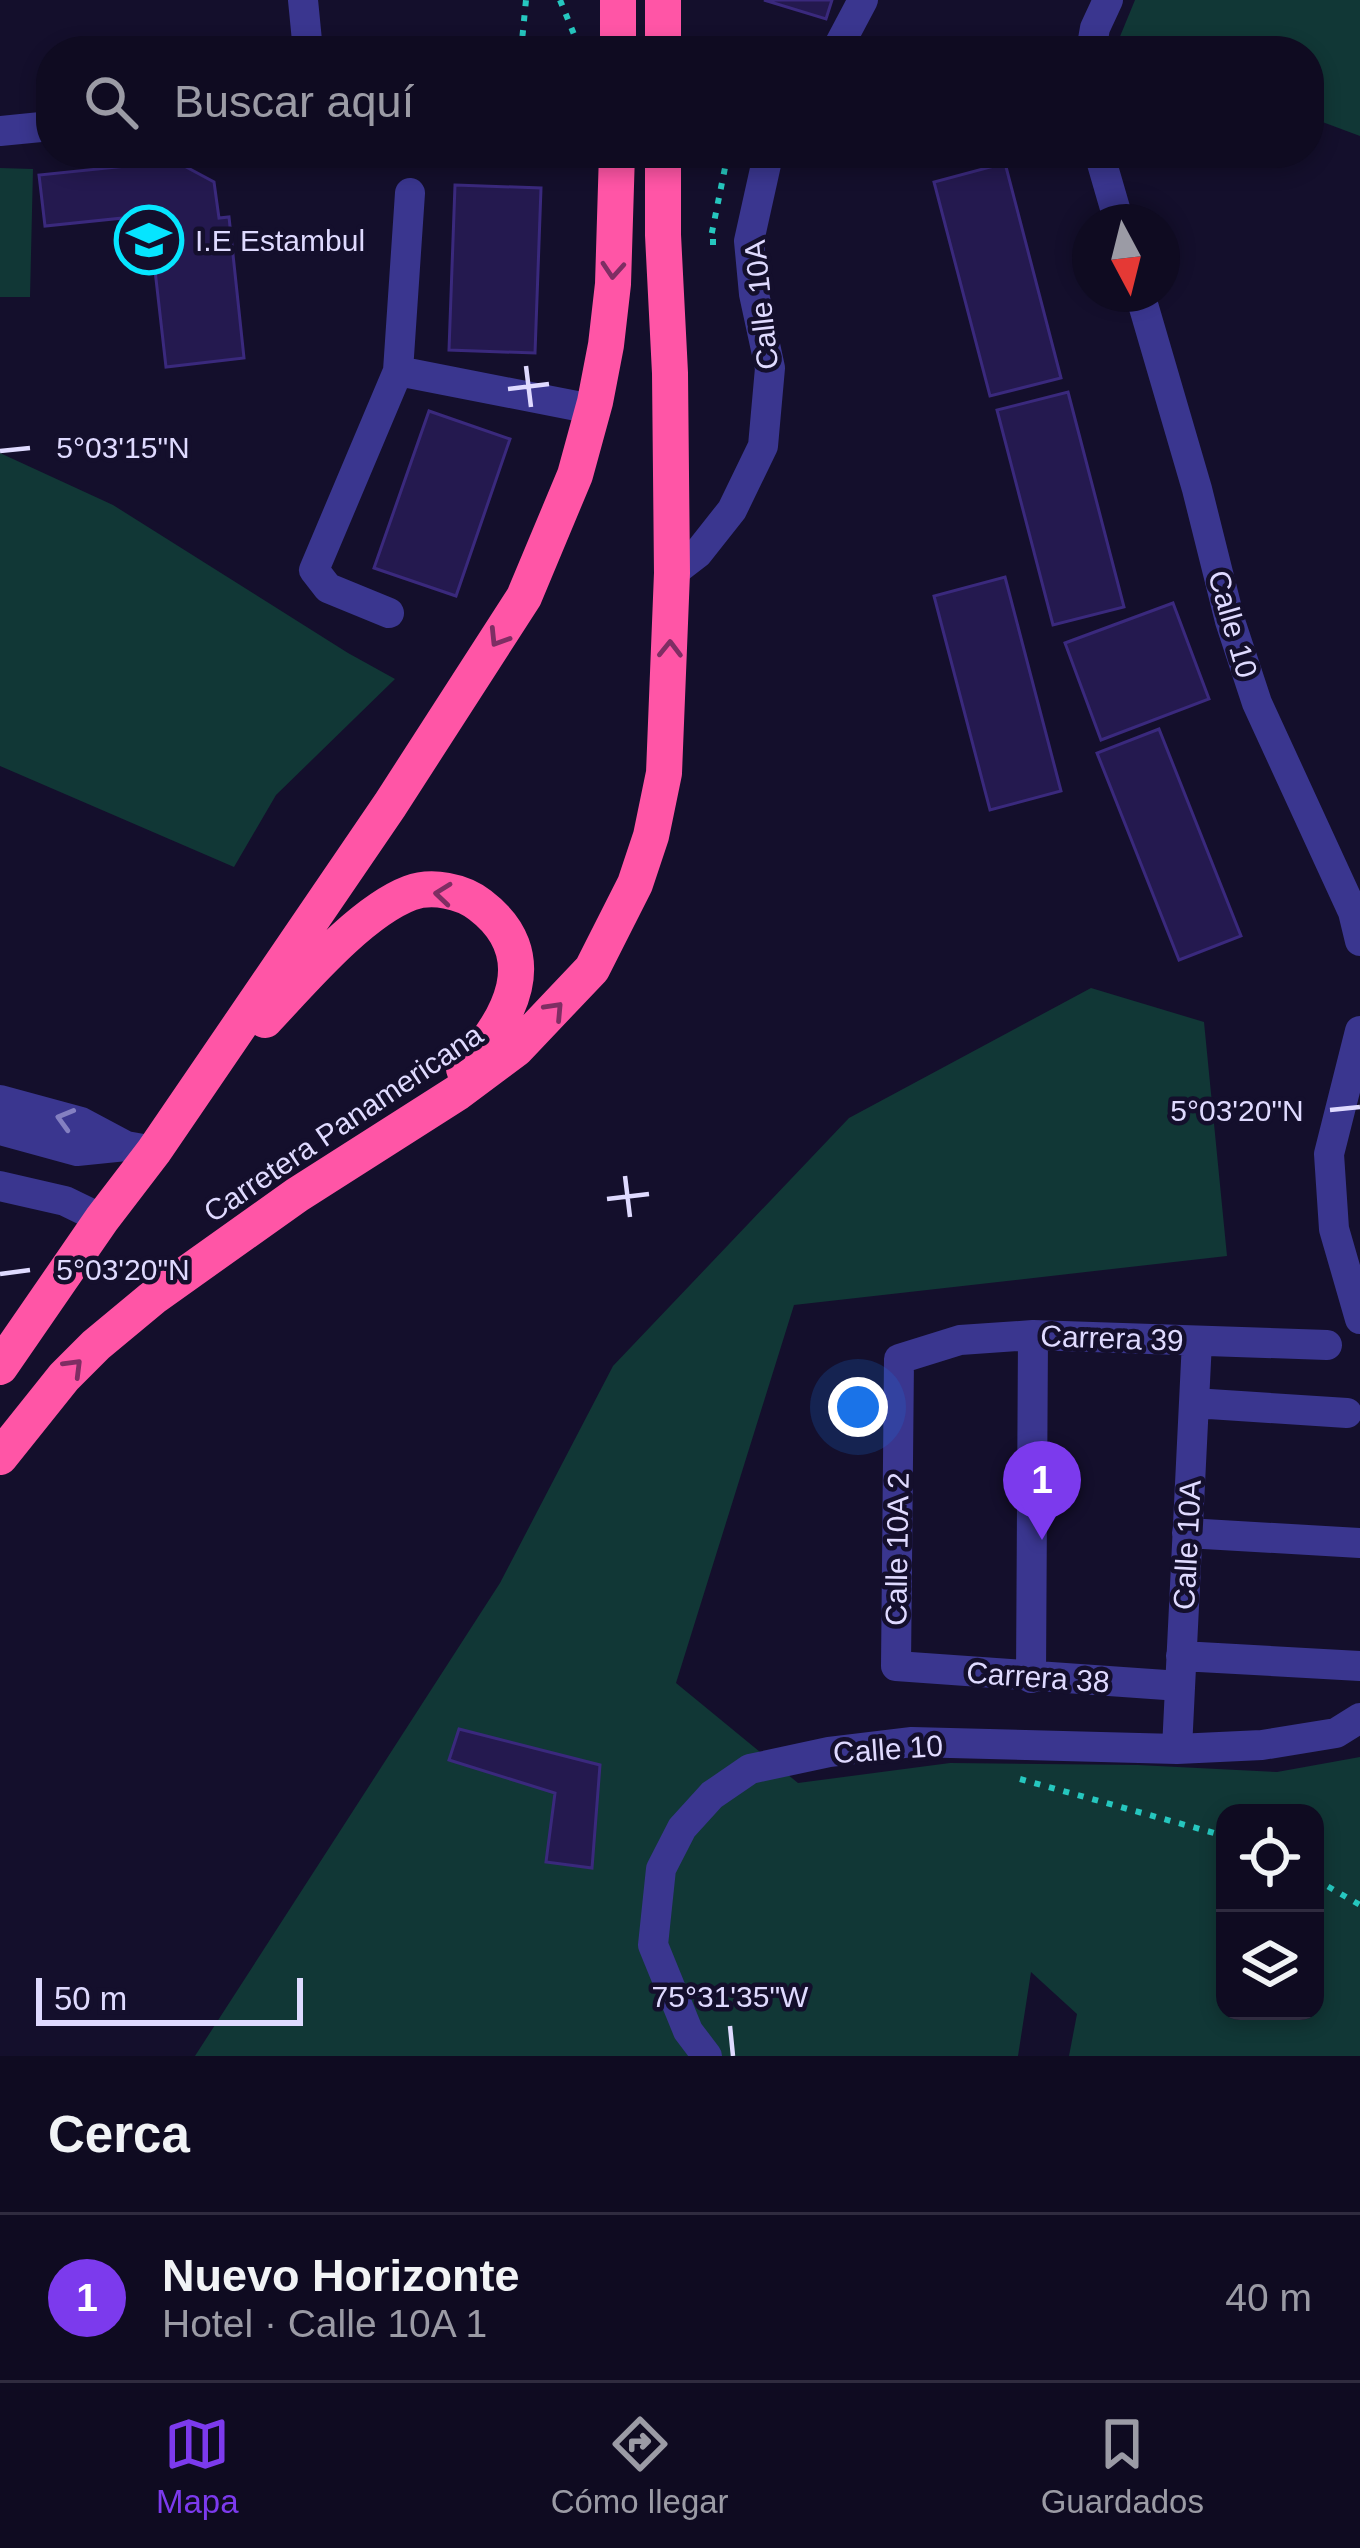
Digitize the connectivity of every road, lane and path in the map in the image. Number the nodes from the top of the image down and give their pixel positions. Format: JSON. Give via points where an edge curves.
{"nodes":[{"id":1,"x":303,"y":0,"type":"edge"},
{"id":2,"x":526,"y":0,"type":"edge"},
{"id":3,"x":560,"y":0,"type":"edge"},
{"id":4,"x":618,"y":0,"type":"edge"},
{"id":5,"x":663,"y":0,"type":"edge"},
{"id":6,"x":863,"y":0,"type":"edge"},
{"id":7,"x":1108,"y":0,"type":"edge"},
{"id":8,"x":307,"y":36,"type":"edge"},
{"id":9,"x":522,"y":36,"type":"edge"},
{"id":10,"x":575,"y":36,"type":"edge"},
{"id":11,"x":618,"y":36,"type":"edge"},
{"id":12,"x":663,"y":36,"type":"edge"},
{"id":13,"x":844,"y":36,"type":"edge"},
{"id":14,"x":1094,"y":36,"type":"edge"},
{"id":15,"x":36,"y":127,"type":"edge"},
{"id":16,"x":0,"y":131,"type":"edge"},
{"id":17,"x":617,"y":168,"type":"edge"},
{"id":18,"x":663,"y":168,"type":"edge"},
{"id":19,"x":765,"y":168,"type":"edge"},
{"id":20,"x":1103,"y":168,"type":"edge"},
{"id":21,"x":410,"y":193,"type":"dead end"},
{"id":22,"x":1114,"y":204,"type":"edge"},
{"id":23,"x":1145,"y":312,"type":"edge"},
{"id":24,"x":398,"y":371,"type":"junction"},
{"id":25,"x":592,"y":409,"type":"junction"},
{"id":26,"x":672,"y":573,"type":"junction"},
{"id":27,"x":389,"y":613,"type":"dead end"},
{"id":28,"x":1360,"y":941,"type":"edge"},
{"id":29,"x":1360,"y":1031,"type":"edge"},
{"id":30,"x":0,"y":1100,"type":"edge"},
{"id":31,"x":185,"y":1106,"type":"junction"},
{"id":32,"x":0,"y":1130,"type":"edge"},
{"id":33,"x":394,"y":1132,"type":"junction"},
{"id":34,"x":140,"y":1148,"type":"junction"},
{"id":35,"x":0,"y":1186,"type":"edge"},
{"id":36,"x":102,"y":1219,"type":"junction"},
{"id":37,"x":1360,"y":1319,"type":"edge"},
{"id":38,"x":1033,"y":1335,"type":"junction"},
{"id":39,"x":1197,"y":1341,"type":"junction"},
{"id":40,"x":1327,"y":1345,"type":"dead end"},
{"id":41,"x":899,"y":1359,"type":"joint"},
{"id":42,"x":0,"y":1367,"type":"edge"},
{"id":43,"x":1194,"y":1403,"type":"junction"},
{"id":44,"x":1347,"y":1413,"type":"dead end"},
{"id":45,"x":0,"y":1457,"type":"edge"},
{"id":46,"x":1187,"y":1533,"type":"junction"},
{"id":47,"x":1360,"y":1543,"type":"edge"},
{"id":48,"x":896,"y":1666,"type":"joint"},
{"id":49,"x":1360,"y":1666,"type":"edge"},
{"id":50,"x":1180,"y":1671,"type":"junction"},
{"id":51,"x":1031,"y":1678,"type":"junction"},
{"id":52,"x":1360,"y":1718,"type":"edge"},
{"id":53,"x":1177,"y":1749,"type":"junction"},
{"id":54,"x":1007,"y":1775,"type":"dead end"},
{"id":55,"x":1216,"y":1833,"type":"edge"},
{"id":56,"x":1324,"y":1884,"type":"edge"},
{"id":57,"x":1360,"y":1906,"type":"edge"},
{"id":58,"x":707,"y":2056,"type":"edge"}],
"edges":[{"from":1,"to":8,"type":"street"},
{"from":2,"to":9,"type":"path"},
{"from":3,"to":10,"type":"path"},
{"from":4,"to":11,"type":"highway"},
{"from":5,"to":12,"type":"highway"},
{"from":6,"to":13,"type":"street"},
{"from":7,"to":14,"type":"street"},
{"from":15,"to":16,"type":"street"},
{"from":17,"to":25,"type":"highway","one_way":true,"via":[[613,284]]},
{"from":18,"to":26,"type":"highway","name":"Carretera Panamericana"},
{"from":19,"to":26,"type":"street","name":"Calle 10A","via":[[749,241],[770,368],[763,446],[732,510]]},
{"from":20,"to":22,"type":"street"},
{"from":21,"to":24,"type":"street"},
{"from":23,"to":28,"type":"street","name":"Calle 10","via":[[1244,669]]},
{"from":24,"to":25,"type":"street"},
{"from":24,"to":27,"type":"street","via":[[314,570],[328,588]]},
{"from":25,"to":31,"type":"highway","one_way":true,"via":[[575,475],[524,597]]},
{"from":33,"to":26,"type":"highway","name":"Carretera Panamericana","one_way":true,"via":[[457,1093],[553,1014],[592,969],[635,884],[664,772]]},
{"from":29,"to":37,"type":"street","via":[[1329,1154],[1334,1228]]},
{"from":34,"to":30,"type":"street","one_way":true},
{"from":33,"to":31,"type":"highway","one_way":true,"via":[[490,1041],[515,981],[508,932],[471,898],[446,890],[414,892],[361,925]]},
{"from":31,"to":34,"type":"highway"},
{"from":32,"to":34,"type":"street","via":[[77,1151]]},
{"from":45,"to":33,"type":"highway","name":"Carretera Panamericana","one_way":true,"via":[[64,1377],[154,1296]]},
{"from":34,"to":36,"type":"highway"},
{"from":35,"to":36,"type":"street"},
{"from":36,"to":42,"type":"highway"},
{"from":38,"to":39,"type":"street","name":"Carrera 39"},
{"from":38,"to":41,"type":"street","name":"Carrera 39","via":[[960,1340]]},
{"from":38,"to":51,"type":"street"},
{"from":39,"to":40,"type":"street","name":"Carrera 39"},
{"from":39,"to":43,"type":"street","name":"Calle 10A"},
{"from":41,"to":48,"type":"street","name":"Calle 10A 2"},
{"from":43,"to":44,"type":"street"},
{"from":43,"to":46,"type":"street","name":"Calle 10A"},
{"from":46,"to":47,"type":"street"},
{"from":46,"to":50,"type":"street","name":"Calle 10A"},
{"from":48,"to":51,"type":"street","name":"Carrera 38"},
{"from":49,"to":50,"type":"street","name":"Carrera 38"},
{"from":50,"to":51,"type":"street","name":"Carrera 38"},
{"from":50,"to":53,"type":"street","name":"Calle 10A"},
{"from":52,"to":53,"type":"street","name":"Calle 10","via":[[1336,1733]]},
{"from":53,"to":58,"type":"street","name":"Calle 10","via":[[912,1742],[750,1769],[697,1811],[661,1869],[653,1946],[688,2031]]},
{"from":54,"to":55,"type":"path"},
{"from":56,"to":57,"type":"path"}]}
